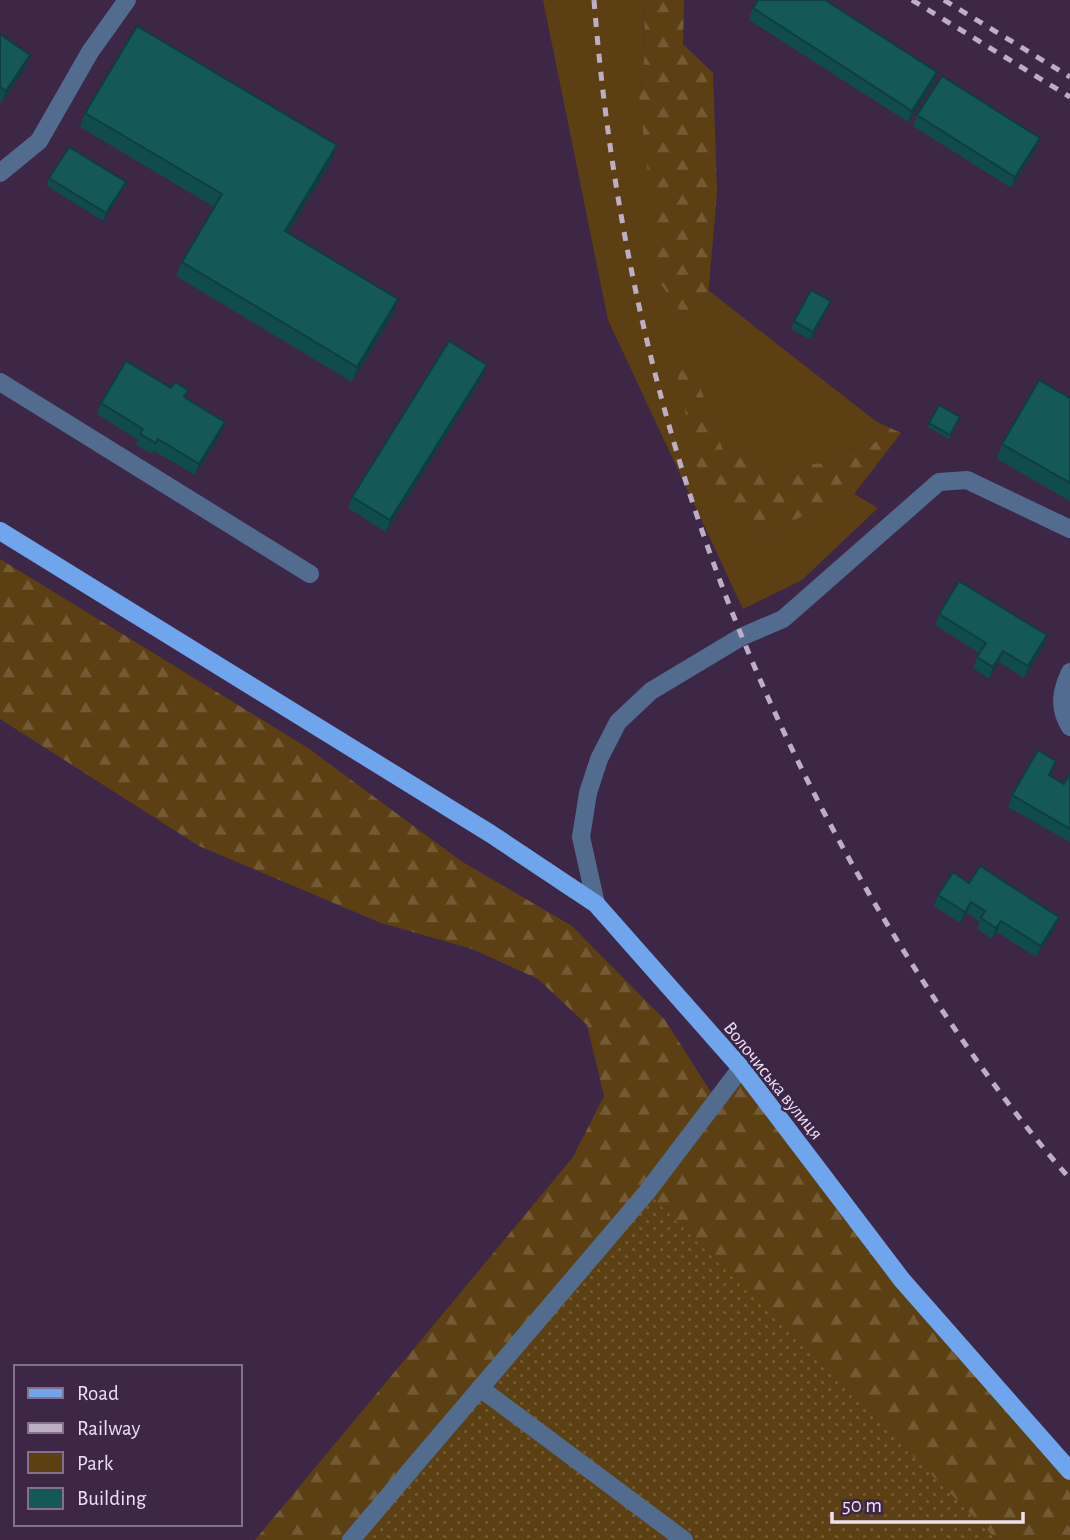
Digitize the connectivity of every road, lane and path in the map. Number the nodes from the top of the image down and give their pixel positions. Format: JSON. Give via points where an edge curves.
{"nodes":[{"id":1,"x":128,"y":0,"type":"edge"},
{"id":2,"x":0,"y":173,"type":"edge"},
{"id":3,"x":0,"y":382,"type":"edge"},
{"id":4,"x":1070,"y":529,"type":"edge"},
{"id":5,"x":0,"y":531,"type":"edge"},
{"id":6,"x":310,"y":574,"type":"dead end"},
{"id":7,"x":1070,"y":672,"type":"edge"},
{"id":8,"x":1070,"y":727,"type":"edge"},
{"id":9,"x":596,"y":904,"type":"junction"},
{"id":10,"x":741,"y":1068,"type":"junction"},
{"id":11,"x":480,"y":1388,"type":"junction"},
{"id":12,"x":1070,"y":1471,"type":"edge"},
{"id":13,"x":351,"y":1540,"type":"edge"},
{"id":14,"x":684,"y":1540,"type":"edge"}],
"edges":[{"from":1,"to":2,"type":"street","via":[[90,52],[39,141]]},
{"from":3,"to":6,"type":"street"},
{"from":4,"to":9,"type":"street","via":[[967,480],[939,482],[783,619],[741,637],[651,691],[618,722],[588,793],[581,837]]},
{"from":5,"to":9,"type":"main road","name":"Волочиська вулиця","via":[[491,834]]},
{"from":7,"to":8,"type":"street","via":[[1061,691],[1063,716]]},
{"from":9,"to":10,"type":"main road","name":"Волочиська вулиця"},
{"from":10,"to":11,"type":"street","via":[[646,1192]]},
{"from":10,"to":12,"type":"main road","name":"Волочиська вулиця","via":[[902,1280]]},
{"from":11,"to":13,"type":"street"},
{"from":11,"to":14,"type":"street"}]}
